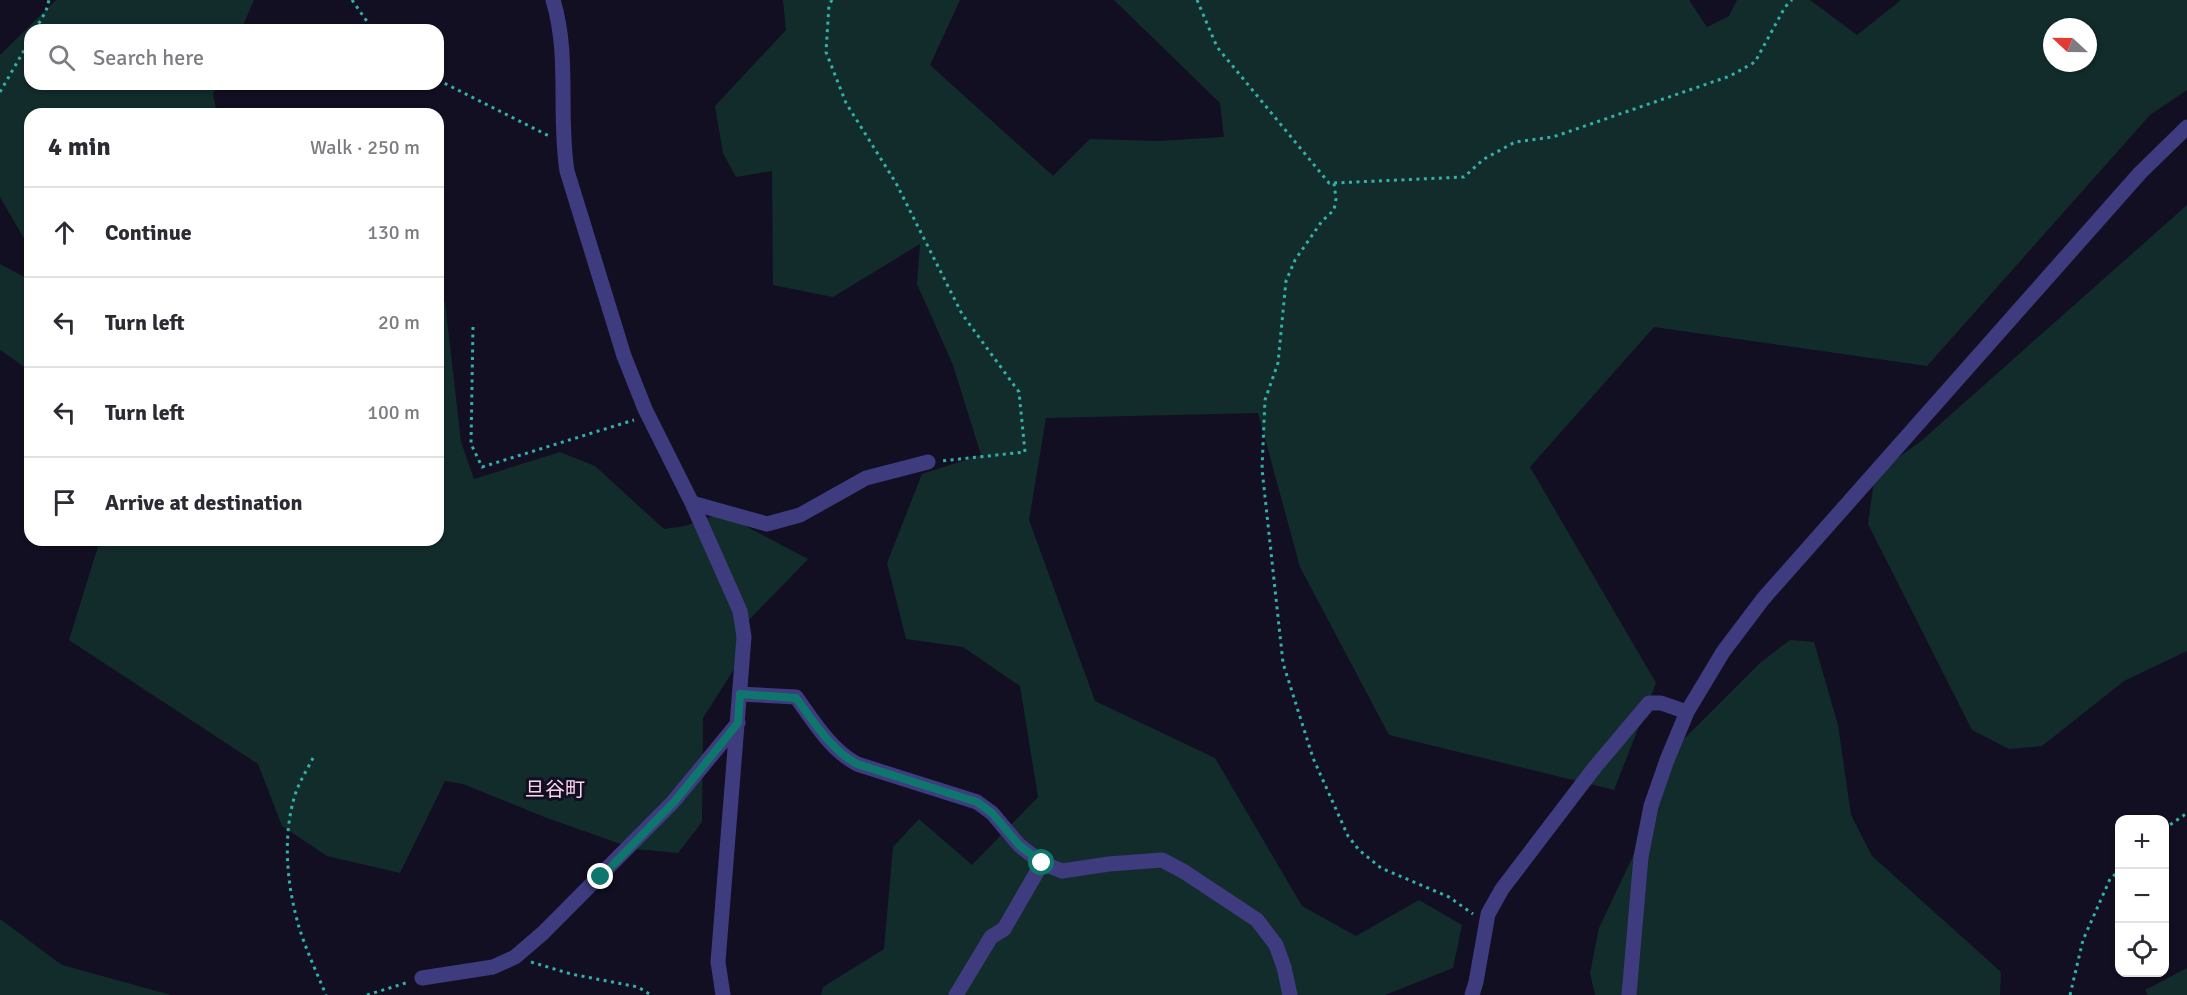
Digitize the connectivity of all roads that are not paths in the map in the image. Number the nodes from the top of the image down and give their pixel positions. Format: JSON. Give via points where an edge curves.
{"nodes":[{"id":1,"x":553,"y":0,"type":"edge"},
{"id":2,"x":2187,"y":127,"type":"edge"},
{"id":3,"x":928,"y":462,"type":"road end"},
{"id":4,"x":692,"y":503,"type":"junction"},
{"id":5,"x":740,"y":694,"type":"junction"},
{"id":6,"x":1687,"y":711,"type":"junction"},
{"id":7,"x":738,"y":723,"type":"junction"},
{"id":8,"x":1042,"y":863,"type":"junction"},
{"id":9,"x":422,"y":978,"type":"road end"},
{"id":10,"x":723,"y":995,"type":"edge"},
{"id":11,"x":956,"y":995,"type":"edge"},
{"id":12,"x":1290,"y":995,"type":"edge"},
{"id":13,"x":1472,"y":995,"type":"edge"},
{"id":14,"x":1629,"y":995,"type":"edge"}],
"edges":[{"from":1,"to":4,"type":"street","via":[[560,33],[567,171],[624,356]]},
{"from":2,"to":6,"type":"street","via":[[2140,173],[1762,599]]},
{"from":3,"to":4,"type":"street","via":[[866,478],[800,515],[767,524]]},
{"from":4,"to":5,"type":"street","via":[[740,611],[744,637]]},
{"from":5,"to":7,"type":"street"},
{"from":5,"to":8,"type":"street","via":[[796,698],[843,756],[857,764],[977,802]]},
{"from":6,"to":13,"type":"street","via":[[1649,703],[1594,767],[1502,889],[1488,914]]},
{"from":6,"to":14,"type":"street","via":[[1651,806],[1641,857]]},
{"from":7,"to":9,"type":"street","via":[[674,802],[515,957],[493,967]]},
{"from":7,"to":10,"type":"street","via":[[718,962]]},
{"from":8,"to":11,"type":"street","via":[[1005,929],[991,937]]},
{"from":8,"to":12,"type":"street","via":[[1062,871],[1162,860],[1176,867],[1257,920],[1275,945]]}]}
